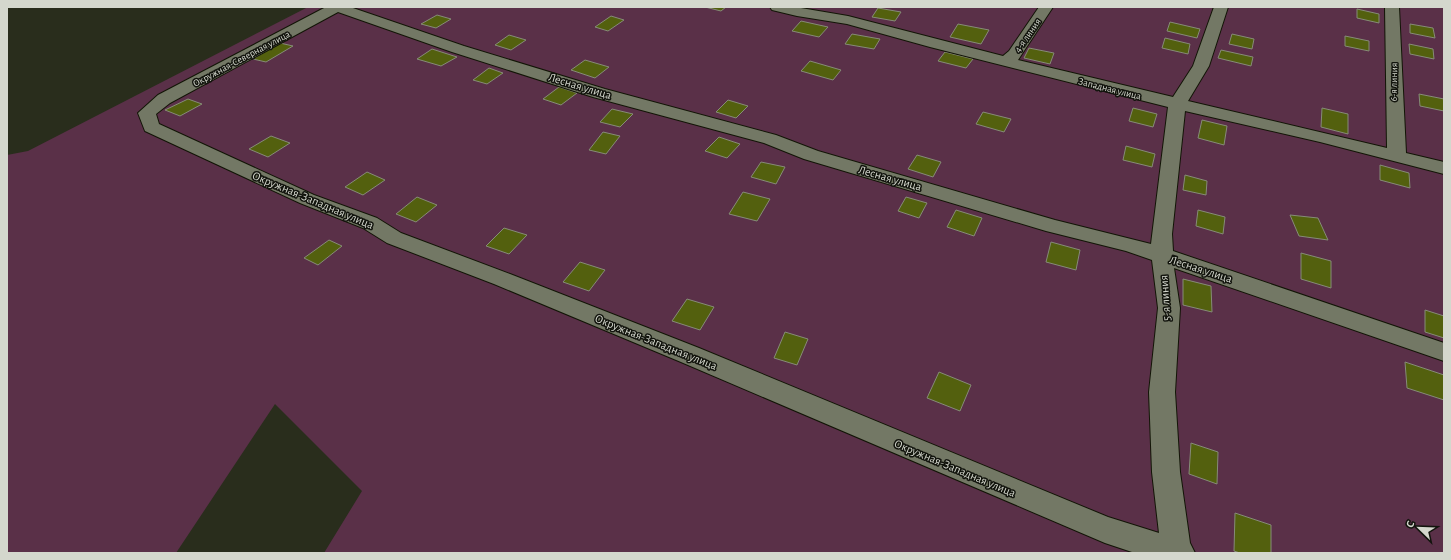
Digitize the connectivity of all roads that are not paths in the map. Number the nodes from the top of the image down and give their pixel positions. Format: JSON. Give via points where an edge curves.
{"nodes":[{"id":1,"x":336,"y":7,"type":"edge"},
{"id":2,"x":777,"y":7,"type":"edge"},
{"id":3,"x":863,"y":7,"type":"edge"},
{"id":4,"x":1046,"y":7,"type":"edge"},
{"id":5,"x":1221,"y":7,"type":"edge"},
{"id":6,"x":1392,"y":7,"type":"edge"},
{"id":7,"x":848,"y":20,"type":"junction"},
{"id":8,"x":1006,"y":62,"type":"junction"},
{"id":9,"x":1177,"y":104,"type":"junction"},
{"id":10,"x":147,"y":113,"type":"joint"},
{"id":11,"x":1397,"y":156,"type":"junction"},
{"id":12,"x":1444,"y":168,"type":"edge"},
{"id":13,"x":1162,"y":256,"type":"junction"},
{"id":14,"x":1444,"y":352,"type":"edge"},
{"id":15,"x":1178,"y":552,"type":"edge"}],
"edges":[{"from":1,"to":10,"type":"street","name":"Окружная-Северная улица","via":[[164,99]]},
{"from":1,"to":13,"type":"street","name":"Лесная улица","via":[[458,49],[599,93],[770,139],[811,155]]},
{"from":2,"to":7,"type":"street","name":"Западная улица"},
{"from":3,"to":7,"type":"street"},
{"from":4,"to":8,"type":"street","name":"4-я линия","via":[[1015,54]]},
{"from":5,"to":9,"type":"street","name":"5-я линия","via":[[1202,66]]},
{"from":6,"to":11,"type":"street","name":"6-я линия","via":[[1392,100]]},
{"from":7,"to":8,"type":"street","name":"Западная улица"},
{"from":8,"to":9,"type":"street","name":"Западная улица"},
{"from":9,"to":11,"type":"street","name":"Западная улица","via":[[1322,136]]},
{"from":9,"to":13,"type":"street","name":"5-я линия","via":[[1162,234]]},
{"from":10,"to":15,"type":"street","name":"Окружная-Западная улица","via":[[151,127],[308,199],[370,223],[394,238],[683,352],[1105,530]]},
{"from":11,"to":12,"type":"street","name":"Западная улица"},
{"from":13,"to":14,"type":"street","name":"Лесная улица"},
{"from":13,"to":15,"type":"street","name":"5-я линия","via":[[1169,308],[1162,392],[1166,472]]}]}
